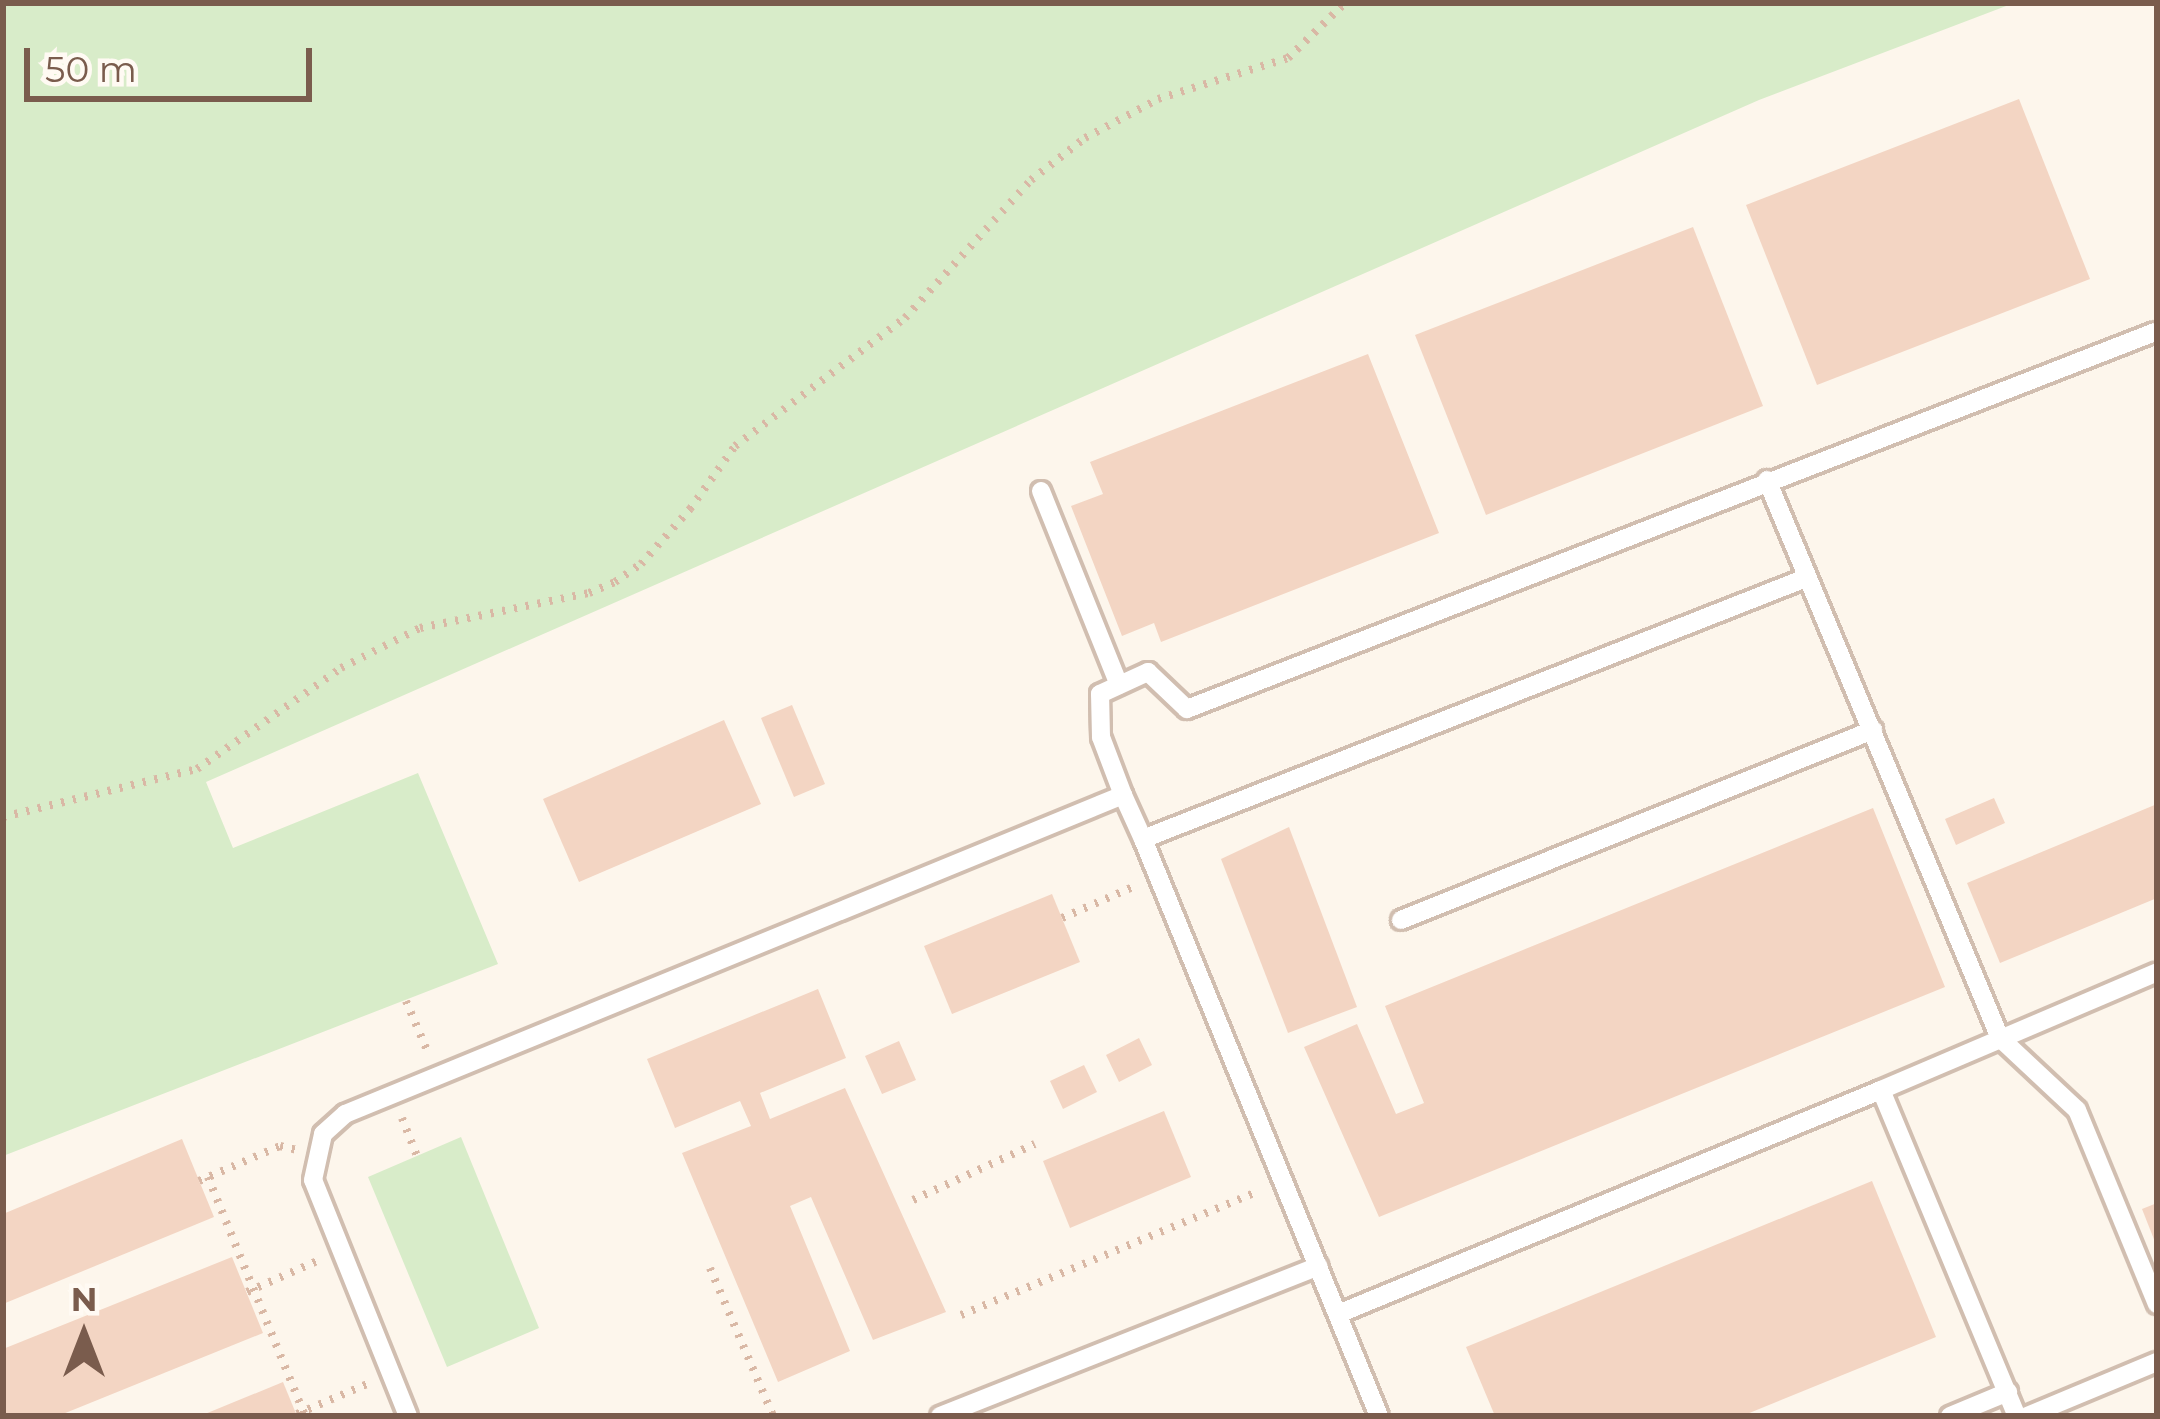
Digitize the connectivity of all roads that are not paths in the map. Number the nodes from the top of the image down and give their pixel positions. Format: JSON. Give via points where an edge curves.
{"nodes":[{"id":1,"x":2155,"y":332,"type":"edge"},
{"id":2,"x":1767,"y":480,"type":"junction"},
{"id":3,"x":1041,"y":491,"type":"dead end"},
{"id":4,"x":1806,"y":578,"type":"junction"},
{"id":5,"x":1119,"y":685,"type":"junction"},
{"id":6,"x":1873,"y":730,"type":"junction"},
{"id":7,"x":1123,"y":795,"type":"junction"},
{"id":8,"x":1143,"y":839,"type":"junction"},
{"id":9,"x":1401,"y":920,"type":"dead end"},
{"id":10,"x":2157,"y":972,"type":"edge"},
{"id":11,"x":2000,"y":1038,"type":"junction"},
{"id":12,"x":1881,"y":1090,"type":"junction"},
{"id":13,"x":1318,"y":1266,"type":"junction"},
{"id":14,"x":2157,"y":1304,"type":"edge"},
{"id":15,"x":1338,"y":1314,"type":"junction"},
{"id":16,"x":2157,"y":1362,"type":"edge"},
{"id":17,"x":2008,"y":1392,"type":"junction"},
{"id":18,"x":408,"y":1416,"type":"edge"},
{"id":19,"x":940,"y":1416,"type":"edge"},
{"id":20,"x":1379,"y":1416,"type":"edge"},
{"id":21,"x":1950,"y":1416,"type":"edge"},
{"id":22,"x":2018,"y":1416,"type":"edge"},
{"id":23,"x":2027,"y":1416,"type":"edge"}],
"edges":[{"from":1,"to":2,"type":"lane"},
{"from":2,"to":4,"type":"lane"},
{"from":2,"to":5,"type":"lane","via":[[1187,709],[1148,672]]},
{"from":3,"to":5,"type":"lane"},
{"from":4,"to":6,"type":"lane"},
{"from":4,"to":8,"type":"lane"},
{"from":5,"to":7,"type":"lane","via":[[1100,694],[1100,716]]},
{"from":6,"to":9,"type":"lane"},
{"from":6,"to":11,"type":"lane"},
{"from":7,"to":8,"type":"lane"},
{"from":7,"to":18,"type":"lane","via":[[345,1114],[323,1134],[313,1180]]},
{"from":8,"to":13,"type":"lane"},
{"from":10,"to":11,"type":"lane"},
{"from":11,"to":12,"type":"lane"},
{"from":11,"to":14,"type":"lane","via":[[2077,1110]]},
{"from":12,"to":15,"type":"lane"},
{"from":12,"to":17,"type":"lane"},
{"from":13,"to":15,"type":"lane"},
{"from":13,"to":19,"type":"lane"},
{"from":15,"to":20,"type":"lane"},
{"from":16,"to":23,"type":"lane"},
{"from":17,"to":21,"type":"lane"},
{"from":17,"to":22,"type":"lane"}]}
